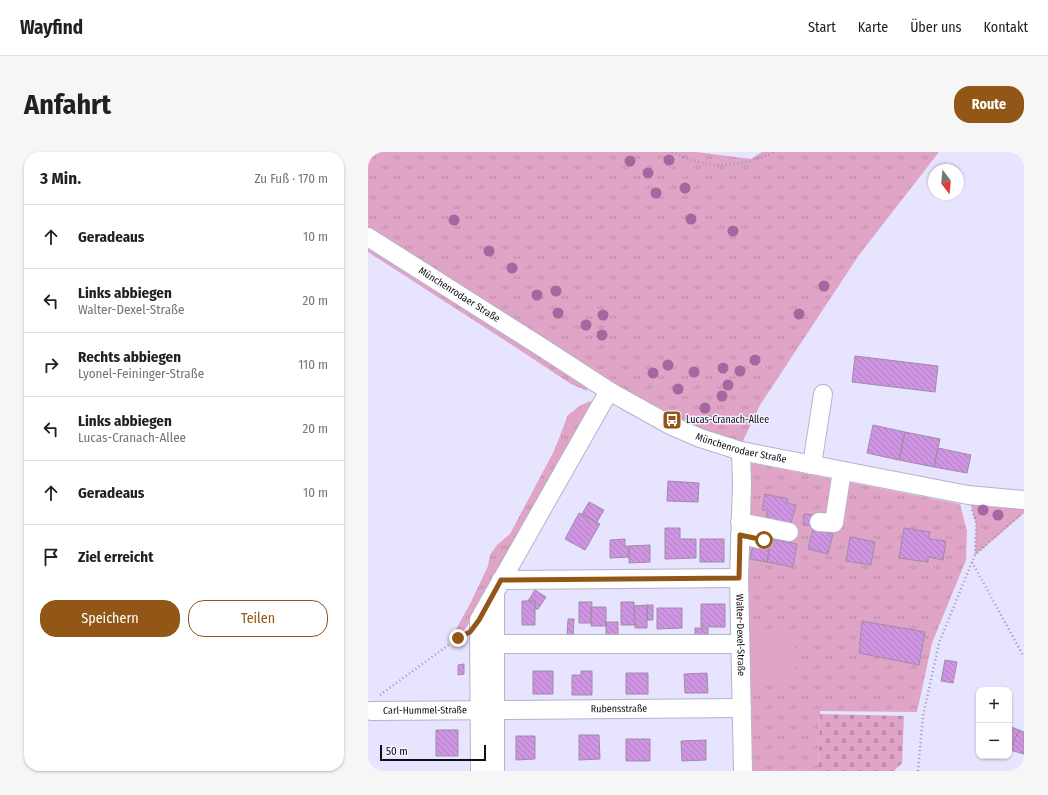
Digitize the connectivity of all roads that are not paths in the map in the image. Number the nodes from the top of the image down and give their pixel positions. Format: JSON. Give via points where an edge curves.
{"nodes":[{"id":1,"x":368,"y":237,"type":"edge"},
{"id":2,"x":609,"y":391,"type":"junction"},
{"id":3,"x":823,"y":394,"type":"dead end"},
{"id":4,"x":741,"y":451,"type":"junction"},
{"id":5,"x":812,"y":465,"type":"junction"},
{"id":6,"x":842,"y":470,"type":"junction"},
{"id":7,"x":1024,"y":500,"type":"edge"},
{"id":8,"x":819,"y":522,"type":"dead end"},
{"id":9,"x":740,"y":529,"type":"junction"},
{"id":10,"x":789,"y":532,"type":"dead end"},
{"id":11,"x":764,"y":540,"type":"dead end"},
{"id":12,"x":739,"y":578,"type":"junction"},
{"id":13,"x":498,"y":586,"type":"junction"},
{"id":14,"x":495,"y":644,"type":"junction"},
{"id":15,"x":740,"y":644,"type":"junction"},
{"id":16,"x":373,"y":705,"type":"road end"},
{"id":17,"x":742,"y":708,"type":"junction"},
{"id":18,"x":487,"y":711,"type":"junction"},
{"id":19,"x":480,"y":771,"type":"edge"},
{"id":20,"x":495,"y":771,"type":"edge"},
{"id":21,"x":742,"y":771,"type":"edge"}],
"edges":[{"from":1,"to":2,"type":"street","name":"Münchenrodaer Straße"},
{"from":2,"to":4,"type":"street","name":"Münchenrodaer Straße","via":[[670,425]]},
{"from":2,"to":13,"type":"street"},
{"from":3,"to":5,"type":"street"},
{"from":4,"to":5,"type":"street","name":"Münchenrodaer Straße"},
{"from":4,"to":9,"type":"street","name":"Walter-Dexel-Straße"},
{"from":5,"to":6,"type":"street","name":"Münchenrodaer Straße"},
{"from":6,"to":7,"type":"street","name":"Münchenrodaer Straße","via":[[968,495]]},
{"from":6,"to":8,"type":"street","via":[[834,523]]},
{"from":9,"to":10,"type":"street"},
{"from":9,"to":11,"type":"street"},
{"from":9,"to":12,"type":"street","name":"Walter-Dexel-Straße"},
{"from":12,"to":13,"type":"street"},
{"from":12,"to":15,"type":"street","name":"Walter-Dexel-Straße"},
{"from":13,"to":14,"type":"street"},
{"from":13,"to":18,"type":"street","via":[[479,620]]},
{"from":14,"to":15,"type":"street"},
{"from":14,"to":18,"type":"street"},
{"from":15,"to":17,"type":"street","name":"Walter-Dexel-Straße"},
{"from":16,"to":18,"type":"street","name":"Carl-Hummel-Straße"},
{"from":17,"to":18,"type":"street","name":"Rubensstraße"},
{"from":17,"to":21,"type":"street","name":"Walter-Dexel-Straße"},
{"from":18,"to":19,"type":"street"},
{"from":18,"to":20,"type":"street"}]}
